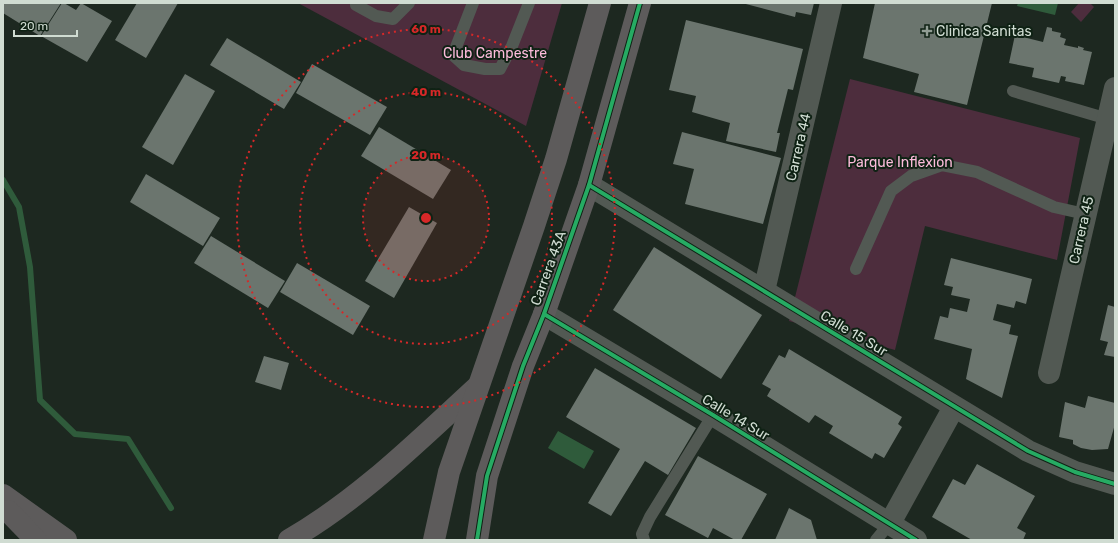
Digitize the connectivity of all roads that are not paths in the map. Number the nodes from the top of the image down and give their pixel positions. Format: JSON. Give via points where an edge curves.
{"nodes":[{"id":1,"x":356,"y":3,"type":"edge"},
{"id":2,"x":409,"y":3,"type":"edge"},
{"id":3,"x":473,"y":3,"type":"edge"},
{"id":4,"x":529,"y":3,"type":"edge"},
{"id":5,"x":600,"y":3,"type":"edge"},
{"id":6,"x":640,"y":3,"type":"edge"},
{"id":7,"x":831,"y":3,"type":"edge"},
{"id":8,"x":1115,"y":88,"type":"edge"},
{"id":9,"x":1013,"y":91,"type":"dead end"},
{"id":10,"x":1108,"y":119,"type":"junction"},
{"id":11,"x":589,"y":185,"type":"junction"},
{"id":12,"x":1085,"y":214,"type":"junction"},
{"id":13,"x":856,"y":269,"type":"dead end"},
{"id":14,"x":764,"y":291,"type":"junction"},
{"id":15,"x":544,"y":314,"type":"junction"},
{"id":16,"x":1049,"y":373,"type":"dead end"},
{"id":17,"x":479,"y":385,"type":"junction"},
{"id":18,"x":954,"y":407,"type":"junction"},
{"id":19,"x":713,"y":416,"type":"junction"},
{"id":20,"x":1115,"y":484,"type":"edge"},
{"id":21,"x":3,"y":495,"type":"edge"},
{"id":22,"x":3,"y":506,"type":"edge"},
{"id":23,"x":890,"y":523,"type":"junction"},
{"id":24,"x":35,"y":539,"type":"edge"},
{"id":25,"x":66,"y":540,"type":"edge"},
{"id":26,"x":290,"y":540,"type":"edge"},
{"id":27,"x":434,"y":540,"type":"edge"},
{"id":28,"x":477,"y":540,"type":"edge"},
{"id":29,"x":644,"y":540,"type":"edge"},
{"id":30,"x":876,"y":540,"type":"edge"},
{"id":31,"x":916,"y":540,"type":"edge"}],
"edges":[{"from":1,"to":2,"type":"lane","via":[[376,16],[393,19]]},
{"from":3,"to":4,"type":"lane","via":[[454,55],[464,65],[485,69],[500,69]]},
{"from":5,"to":17,"type":"main road","name":"Carrera 43A","via":[[556,159]]},
{"from":6,"to":11,"type":"main road","name":"Carrera 43A"},
{"from":7,"to":14,"type":"street","name":"Carrera 44"},
{"from":8,"to":10,"type":"street","name":"Carrera 45"},
{"from":9,"to":10,"type":"lane"},
{"from":10,"to":12,"type":"street","name":"Carrera 45"},
{"from":11,"to":14,"type":"street","name":"Calle 15 Sur"},
{"from":11,"to":15,"type":"main road","name":"Carrera 43A"},
{"from":12,"to":13,"type":"lane","via":[[1054,207],[977,172],[942,165],[911,176],[891,191]]},
{"from":12,"to":16,"type":"street","name":"Carrera 45"},
{"from":14,"to":18,"type":"street","name":"Calle 15 Sur"},
{"from":15,"to":19,"type":"street","name":"Calle 14 Sur"},
{"from":15,"to":28,"type":"main road","name":"Carrera 43A","via":[[523,366],[487,476]]},
{"from":17,"to":26,"type":"main road","via":[[381,475],[317,524]]},
{"from":17,"to":27,"type":"main road","name":"Carrera 43A","via":[[449,472]]},
{"from":18,"to":20,"type":"street","name":"Calle 15 Sur","via":[[1028,451],[1075,472]]},
{"from":18,"to":23,"type":"street"},
{"from":19,"to":23,"type":"street","name":"Calle 14 Sur"},
{"from":19,"to":29,"type":"lane","via":[[650,517],[642,534]]},
{"from":21,"to":25,"type":"main road"},
{"from":22,"to":24,"type":"main road"},
{"from":23,"to":30,"type":"lane"},
{"from":23,"to":31,"type":"street","name":"Calle 14 Sur"}]}
